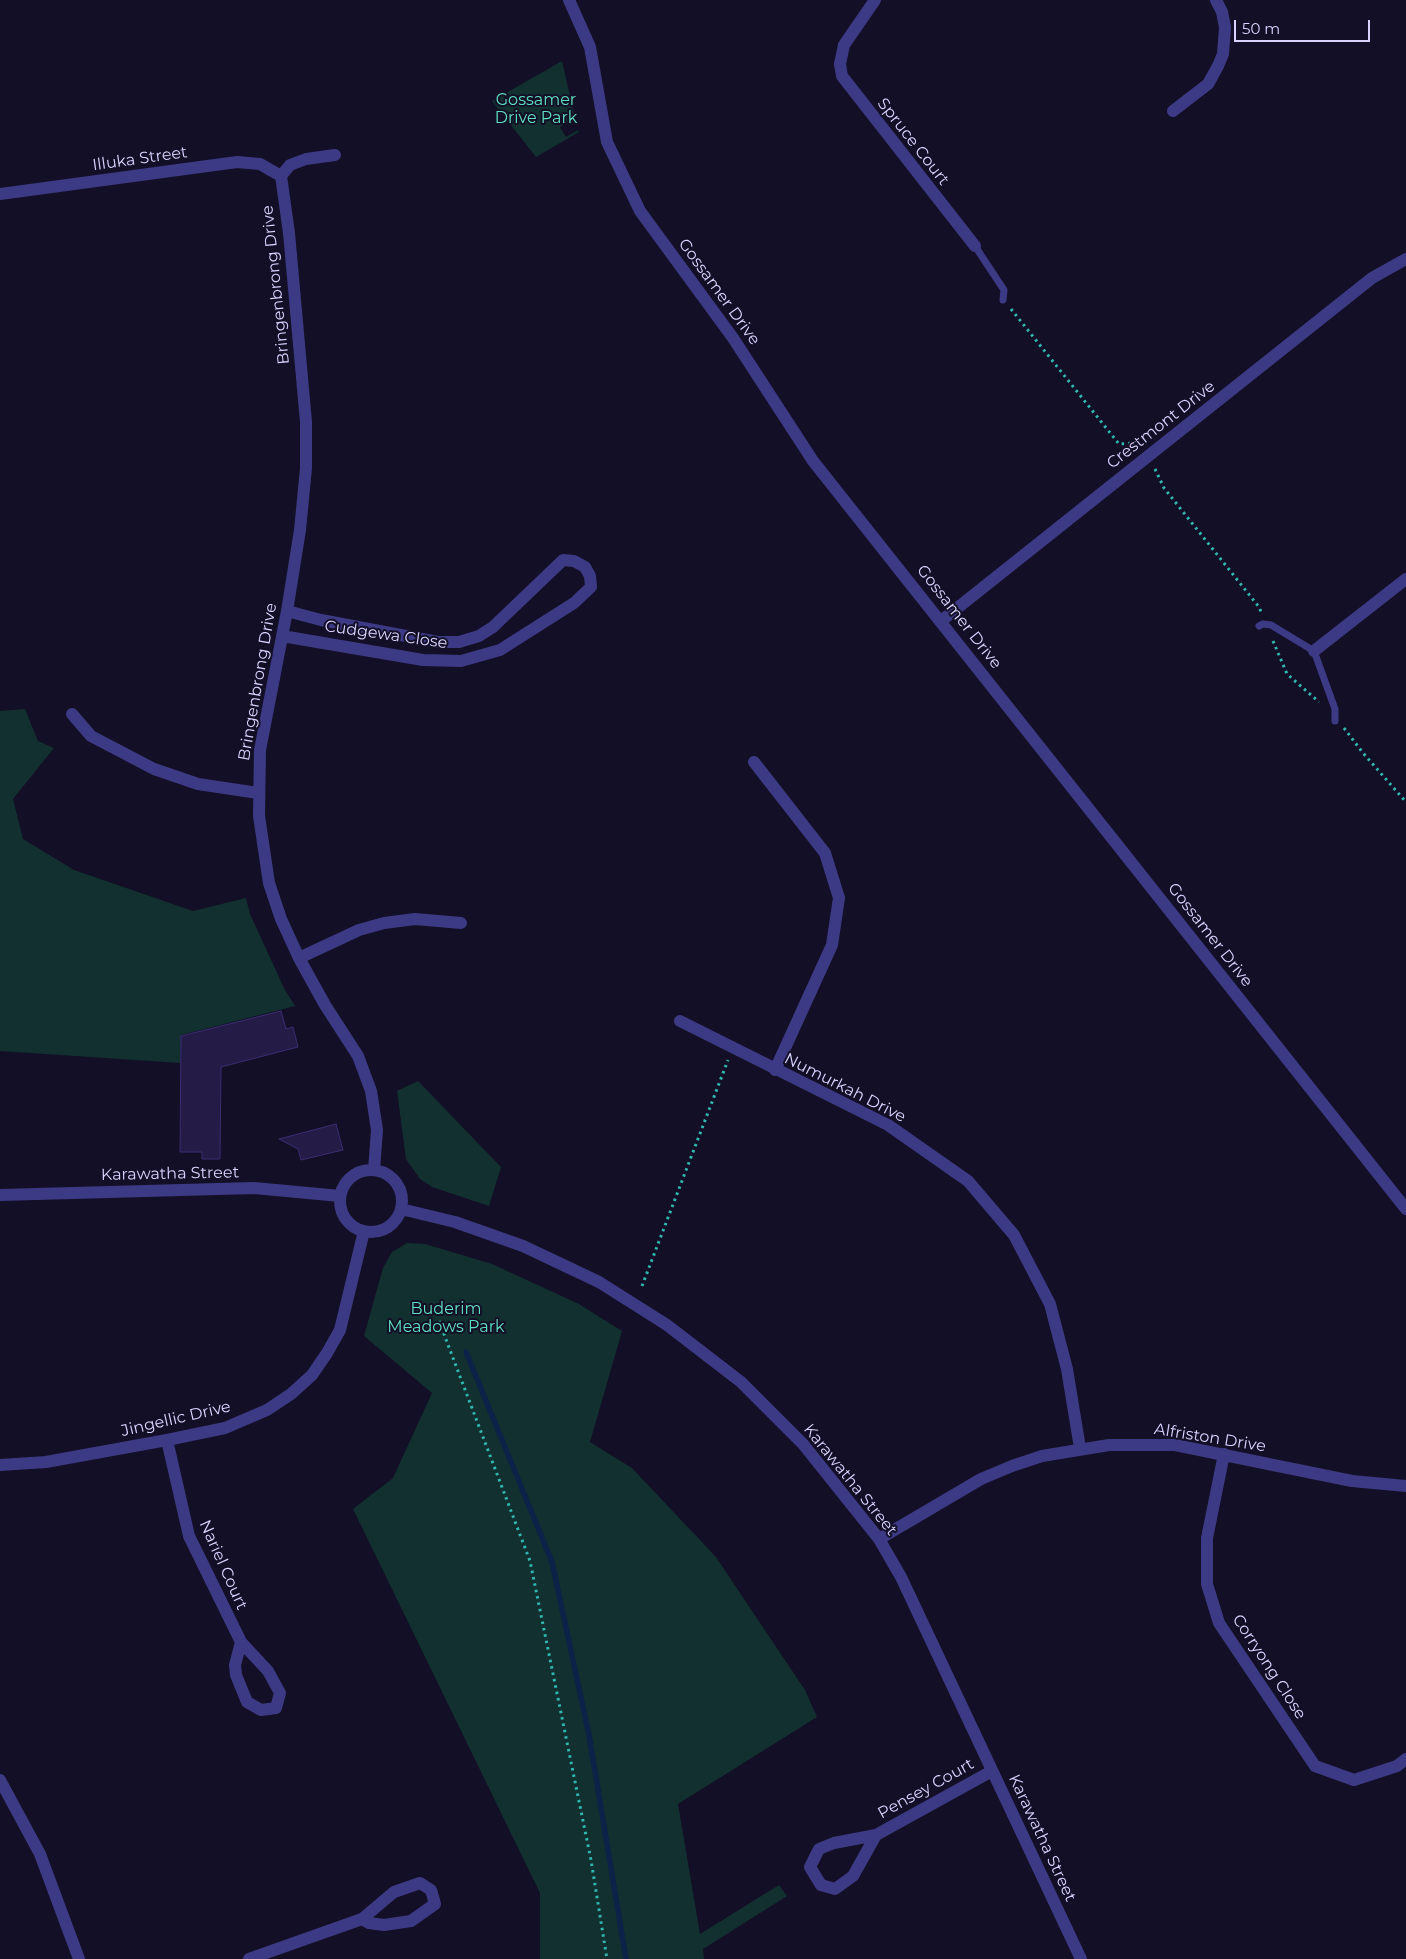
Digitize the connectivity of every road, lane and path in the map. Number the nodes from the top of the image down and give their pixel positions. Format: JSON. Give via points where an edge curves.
{"nodes":[{"id":1,"x":569,"y":0,"type":"edge"},
{"id":2,"x":875,"y":0,"type":"edge"},
{"id":3,"x":1216,"y":0,"type":"edge"},
{"id":4,"x":1172,"y":111,"type":"dead end"},
{"id":5,"x":335,"y":155,"type":"dead end"},
{"id":6,"x":281,"y":176,"type":"junction"},
{"id":7,"x":0,"y":194,"type":"edge"},
{"id":8,"x":975,"y":246,"type":"joint"},
{"id":9,"x":1406,"y":260,"type":"edge"},
{"id":10,"x":1003,"y":300,"type":"joint"},
{"id":11,"x":1141,"y":447,"type":"dead end"},
{"id":12,"x":1406,"y":579,"type":"edge"},
{"id":13,"x":288,"y":611,"type":"junction"},
{"id":14,"x":941,"y":621,"type":"junction"},
{"id":15,"x":1258,"y":626,"type":"dead end"},
{"id":16,"x":282,"y":636,"type":"junction"},
{"id":17,"x":1314,"y":651,"type":"junction"},
{"id":18,"x":72,"y":714,"type":"dead end"},
{"id":19,"x":1336,"y":721,"type":"dead end"},
{"id":20,"x":754,"y":762,"type":"dead end"},
{"id":21,"x":258,"y":793,"type":"junction"},
{"id":22,"x":461,"y":922,"type":"dead end"},
{"id":23,"x":299,"y":958,"type":"junction"},
{"id":24,"x":680,"y":1021,"type":"dead end"},
{"id":25,"x":732,"y":1048,"type":"junction"},
{"id":26,"x":775,"y":1070,"type":"junction"},
{"id":27,"x":374,"y":1170,"type":"junction"},
{"id":28,"x":0,"y":1195,"type":"edge"},
{"id":29,"x":340,"y":1196,"type":"junction"},
{"id":30,"x":401,"y":1209,"type":"junction"},
{"id":31,"x":1406,"y":1209,"type":"edge"},
{"id":32,"x":364,"y":1231,"type":"junction"},
{"id":33,"x":642,"y":1286,"type":"dead end"},
{"id":34,"x":439,"y":1321,"type":"dead end"},
{"id":35,"x":167,"y":1440,"type":"junction"},
{"id":36,"x":1080,"y":1448,"type":"junction"},
{"id":37,"x":1224,"y":1454,"type":"junction"},
{"id":38,"x":0,"y":1465,"type":"edge"},
{"id":39,"x":1406,"y":1486,"type":"edge"},
{"id":40,"x":879,"y":1539,"type":"junction"},
{"id":41,"x":241,"y":1642,"type":"junction"},
{"id":42,"x":1406,"y":1760,"type":"edge"},
{"id":43,"x":992,"y":1771,"type":"junction"},
{"id":44,"x":0,"y":1780,"type":"edge"},
{"id":45,"x":876,"y":1836,"type":"junction"},
{"id":46,"x":362,"y":1919,"type":"junction"},
{"id":47,"x":79,"y":1959,"type":"edge"},
{"id":48,"x":249,"y":1959,"type":"edge"},
{"id":49,"x":607,"y":1959,"type":"edge"},
{"id":50,"x":1081,"y":1959,"type":"edge"}],
"edges":[{"from":1,"to":14,"type":"street","name":"Gossamer Drive","via":[[590,47],[607,142],[640,211],[733,338],[814,461]]},
{"from":2,"to":8,"type":"street","name":"Spruce Court","via":[[844,45],[840,64],[842,76]]},
{"from":3,"to":4,"type":"street","via":[[1225,27],[1223,54],[1208,84]]},
{"from":5,"to":6,"type":"street","via":[[290,165]]},
{"from":6,"to":7,"type":"street","name":"Illuka Street","via":[[260,164],[237,162]]},
{"from":6,"to":13,"type":"street","name":"Bringenbrong Drive","via":[[306,422],[304,486]]},
{"from":8,"to":10,"type":"lane","name":"Spruce Court","via":[[1004,290]]},
{"from":9,"to":14,"type":"street","name":"Crestmont Drive","via":[[1372,278]]},
{"from":10,"to":11,"type":"path","via":[[1119,444],[1137,443]]},
{"from":12,"to":17,"type":"street"},
{"from":13,"to":16,"type":"street","name":"Bringenbrong Drive"},
{"from":13,"to":16,"type":"street","name":"Cudgewa Close","via":[[438,642],[459,642],[479,636],[493,627],[563,560],[574,561],[590,576],[591,587],[574,603],[500,650],[462,660],[423,660]]},
{"from":14,"to":31,"type":"street","name":"Gossamer Drive"},
{"from":15,"to":17,"type":"lane","via":[[1271,624]]},
{"from":16,"to":21,"type":"street","name":"Bringenbrong Drive","via":[[260,750]]},
{"from":17,"to":19,"type":"lane","via":[[1335,709]]},
{"from":18,"to":21,"type":"street","via":[[90,736],[154,769],[198,784]]},
{"from":20,"to":26,"type":"street","via":[[825,853],[839,898],[832,945]]},
{"from":21,"to":23,"type":"street","name":"Bringenbrong Drive","via":[[261,841],[269,883]]},
{"from":22,"to":23,"type":"street","via":[[415,919],[384,923],[359,930]]},
{"from":23,"to":27,"type":"street","name":"Bringenbrong Drive","via":[[358,1056],[371,1091],[377,1130]]},
{"from":24,"to":25,"type":"street","name":"Numurkah Drive"},
{"from":25,"to":26,"type":"street","name":"Numurkah Drive"},
{"from":25,"to":33,"type":"path"},
{"from":26,"to":36,"type":"street","name":"Numurkah Drive","via":[[888,1125],[968,1181],[1014,1235],[1050,1304],[1067,1369]]},
{"from":27,"to":29,"type":"street","via":[[356,1174],[343,1187]]},
{"from":27,"to":30,"type":"street","via":[[385,1173],[399,1188]]},
{"from":28,"to":29,"type":"street","name":"Karawatha Street","via":[[254,1188]]},
{"from":29,"to":32,"type":"street","via":[[340,1206],[348,1222]]},
{"from":30,"to":32,"type":"street","via":[[397,1218],[382,1230]]},
{"from":30,"to":40,"type":"street","name":"Karawatha Street","via":[[455,1222],[523,1246],[600,1282],[667,1325],[741,1382],[803,1444]]},
{"from":32,"to":35,"type":"street","name":"Jingellic Drive","via":[[340,1330],[312,1375],[267,1410],[224,1428]]},
{"from":34,"to":49,"type":"path","via":[[530,1561],[591,1860]]},
{"from":35,"to":38,"type":"street","name":"Jingellic Drive","via":[[46,1462]]},
{"from":35,"to":41,"type":"street","name":"Nariel Court","via":[[189,1536]]},
{"from":36,"to":37,"type":"street","name":"Alfriston Drive","via":[[1175,1445]]},
{"from":36,"to":40,"type":"street","name":"Alfriston Drive","via":[[1042,1456],[981,1479]]},
{"from":37,"to":39,"type":"street","name":"Alfriston Drive","via":[[1352,1481]]},
{"from":37,"to":42,"type":"street","name":"Corryong Close","via":[[1207,1538],[1207,1584],[1219,1623],[1315,1766],[1354,1780]]},
{"from":40,"to":43,"type":"street","name":"Karawatha Street","via":[[901,1577]]},
{"from":41,"to":41,"type":"street","name":"Nariel Court","via":[[235,1665],[247,1702],[261,1710],[276,1708],[280,1693],[268,1671]]},
{"from":43,"to":45,"type":"street","name":"Pensey Court"},
{"from":43,"to":50,"type":"street","name":"Karawatha Street"},
{"from":44,"to":47,"type":"street","via":[[40,1854]]},
{"from":45,"to":45,"type":"street","name":"Pensey Court","via":[[834,1842],[819,1849],[810,1867],[821,1885],[835,1889],[853,1876]]},
{"from":46,"to":46,"type":"street","via":[[394,1892],[420,1883],[430,1890],[435,1904],[411,1921],[384,1925],[369,1924]]},
{"from":46,"to":48,"type":"street"}]}
